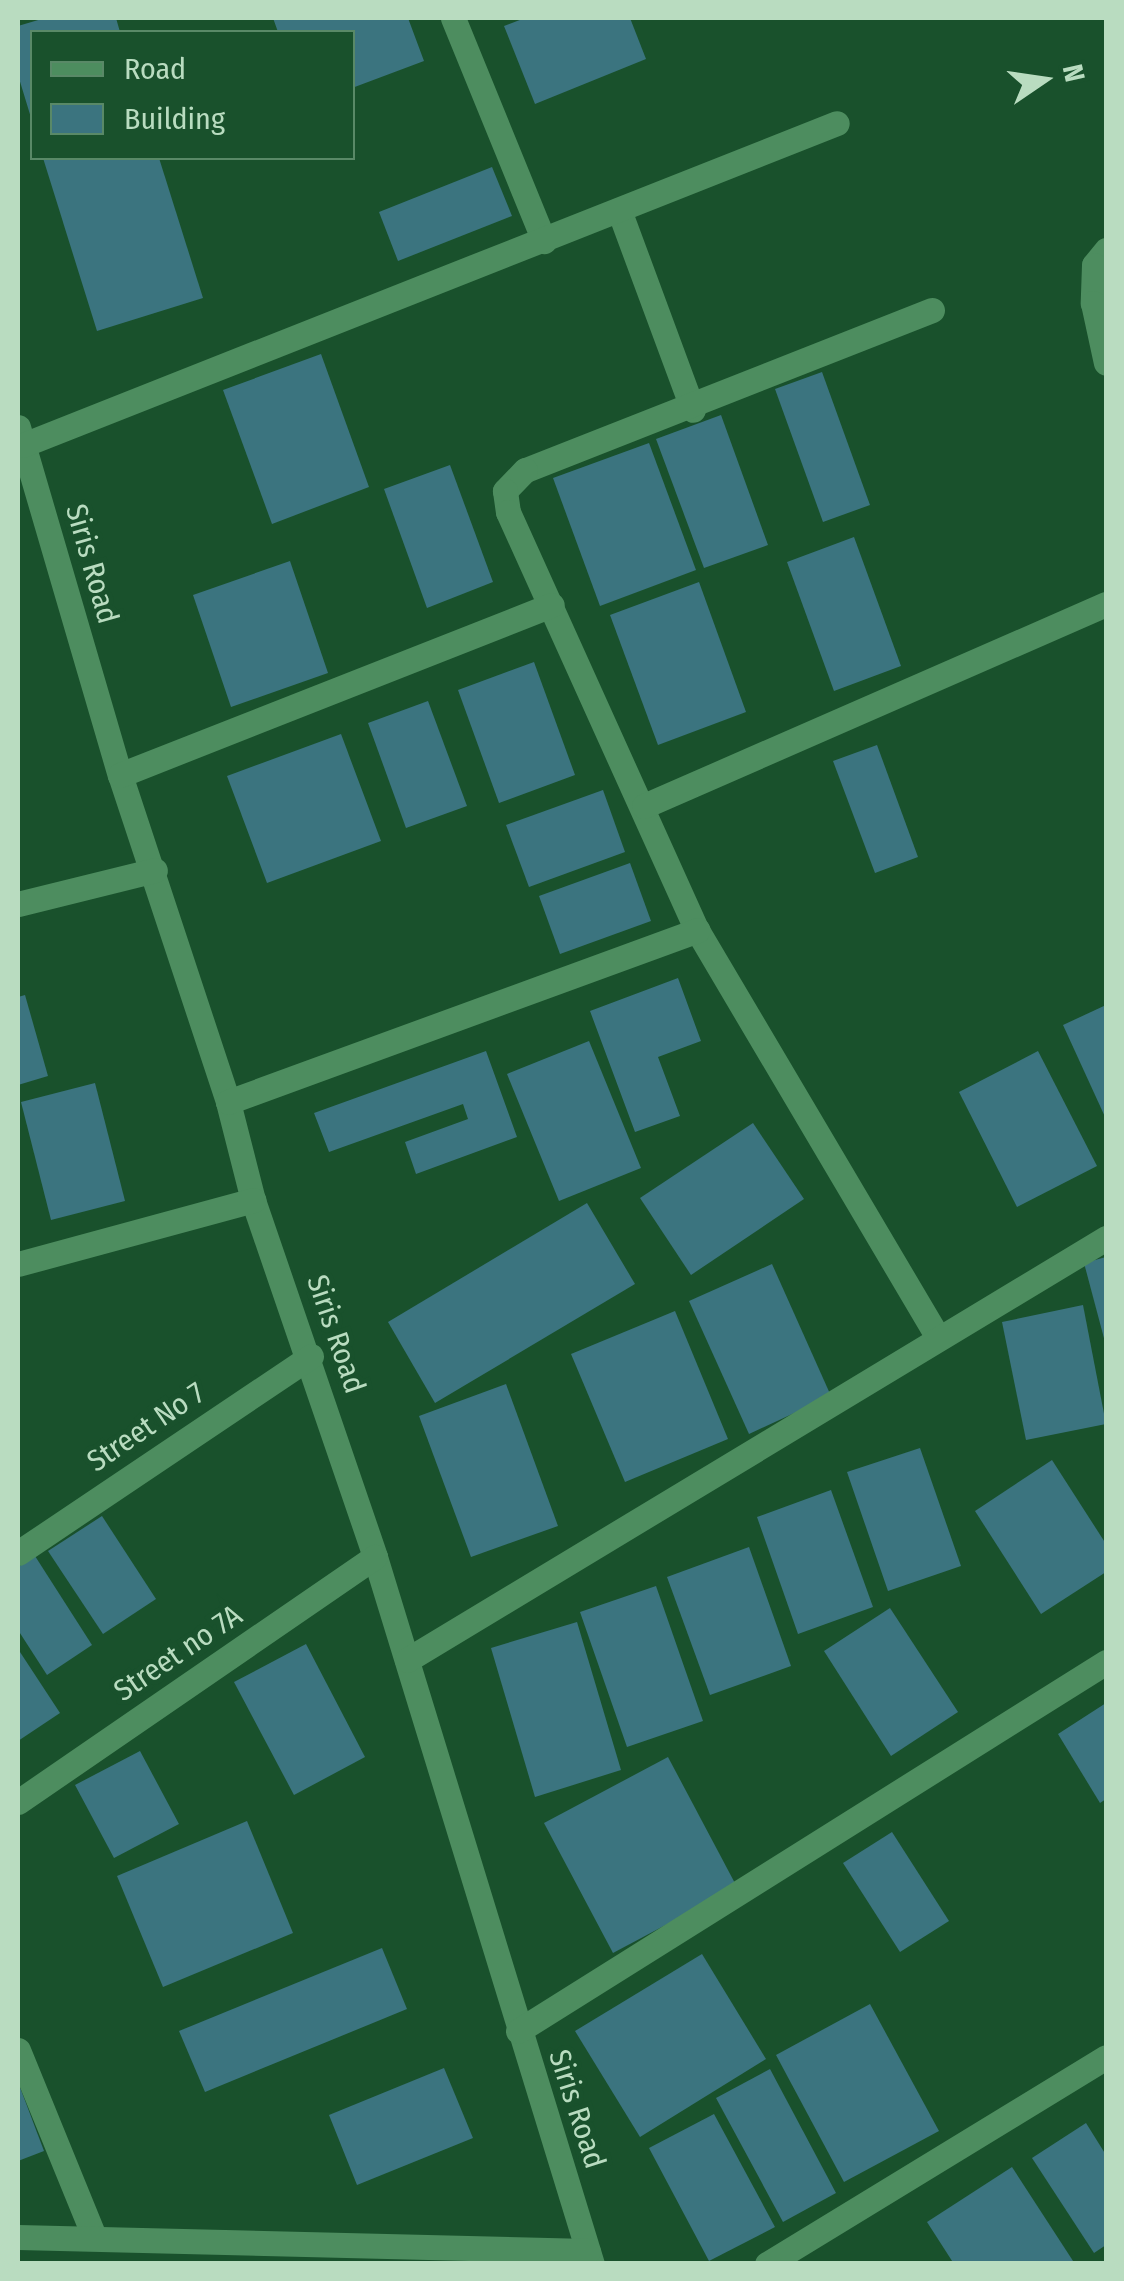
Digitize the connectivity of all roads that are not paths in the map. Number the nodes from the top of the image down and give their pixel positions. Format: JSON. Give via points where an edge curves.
{"nodes":[{"id":1,"x":453,"y":18,"type":"edge"},
{"id":2,"x":837,"y":123,"type":"dead end"},
{"id":3,"x":619,"y":210,"type":"junction"},
{"id":4,"x":544,"y":241,"type":"junction"},
{"id":5,"x":1106,"y":250,"type":"edge"},
{"id":6,"x":932,"y":310,"type":"dead end"},
{"id":7,"x":1106,"y":363,"type":"edge"},
{"id":8,"x":693,"y":410,"type":"junction"},
{"id":9,"x":20,"y":436,"type":"edge"},
{"id":10,"x":1106,"y":604,"type":"edge"},
{"id":11,"x":552,"y":605,"type":"junction"},
{"id":12,"x":120,"y":775,"type":"junction"},
{"id":13,"x":644,"y":806,"type":"junction"},
{"id":14,"x":155,"y":870,"type":"junction"},
{"id":15,"x":18,"y":904,"type":"edge"},
{"id":16,"x":697,"y":930,"type":"junction"},
{"id":17,"x":228,"y":1102,"type":"junction"},
{"id":18,"x":253,"y":1200,"type":"junction"},
{"id":19,"x":1106,"y":1238,"type":"edge"},
{"id":20,"x":18,"y":1264,"type":"edge"},
{"id":21,"x":938,"y":1337,"type":"junction"},
{"id":22,"x":312,"y":1356,"type":"junction"},
{"id":23,"x":18,"y":1553,"type":"edge"},
{"id":24,"x":376,"y":1557,"type":"junction"},
{"id":25,"x":408,"y":1660,"type":"junction"},
{"id":26,"x":1106,"y":1662,"type":"edge"},
{"id":27,"x":18,"y":1802,"type":"edge"},
{"id":28,"x":518,"y":2032,"type":"junction"},
{"id":29,"x":18,"y":2050,"type":"edge"},
{"id":30,"x":1106,"y":2056,"type":"edge"},
{"id":31,"x":94,"y":2236,"type":"junction"},
{"id":32,"x":18,"y":2237,"type":"edge"},
{"id":33,"x":590,"y":2257,"type":"edge"},
{"id":34,"x":767,"y":2264,"type":"edge"}],
"edges":[{"from":1,"to":4,"type":"street"},
{"from":2,"to":3,"type":"street"},
{"from":3,"to":4,"type":"street"},
{"from":3,"to":8,"type":"street"},
{"from":4,"to":9,"type":"street"},
{"from":5,"to":7,"type":"street","via":[[1094,266],[1093,303]]},
{"from":6,"to":8,"type":"street"},
{"from":8,"to":11,"type":"street","via":[[512,479],[505,491],[508,512]]},
{"from":9,"to":12,"type":"street","name":"Siris Road"},
{"from":10,"to":13,"type":"street"},
{"from":11,"to":12,"type":"street"},
{"from":11,"to":13,"type":"street"},
{"from":12,"to":14,"type":"street","name":"Siris Road"},
{"from":13,"to":16,"type":"street"},
{"from":14,"to":15,"type":"street"},
{"from":14,"to":17,"type":"street","name":"Siris Road"},
{"from":16,"to":17,"type":"street"},
{"from":16,"to":21,"type":"street"},
{"from":17,"to":18,"type":"street","name":"Siris Road"},
{"from":18,"to":20,"type":"street"},
{"from":18,"to":22,"type":"street","name":"Siris Road"},
{"from":19,"to":21,"type":"street"},
{"from":21,"to":25,"type":"street"},
{"from":22,"to":23,"type":"street","name":"Street No 7"},
{"from":22,"to":24,"type":"street","name":"Siris Road"},
{"from":24,"to":25,"type":"street","name":"Siris Road"},
{"from":24,"to":27,"type":"street","name":"Street no 7A"},
{"from":25,"to":28,"type":"street","name":"Siris Road"},
{"from":26,"to":28,"type":"street"},
{"from":28,"to":33,"type":"street","name":"Siris Road"},
{"from":29,"to":31,"type":"street"},
{"from":30,"to":34,"type":"street"},
{"from":31,"to":32,"type":"street"},
{"from":31,"to":33,"type":"street"}]}
